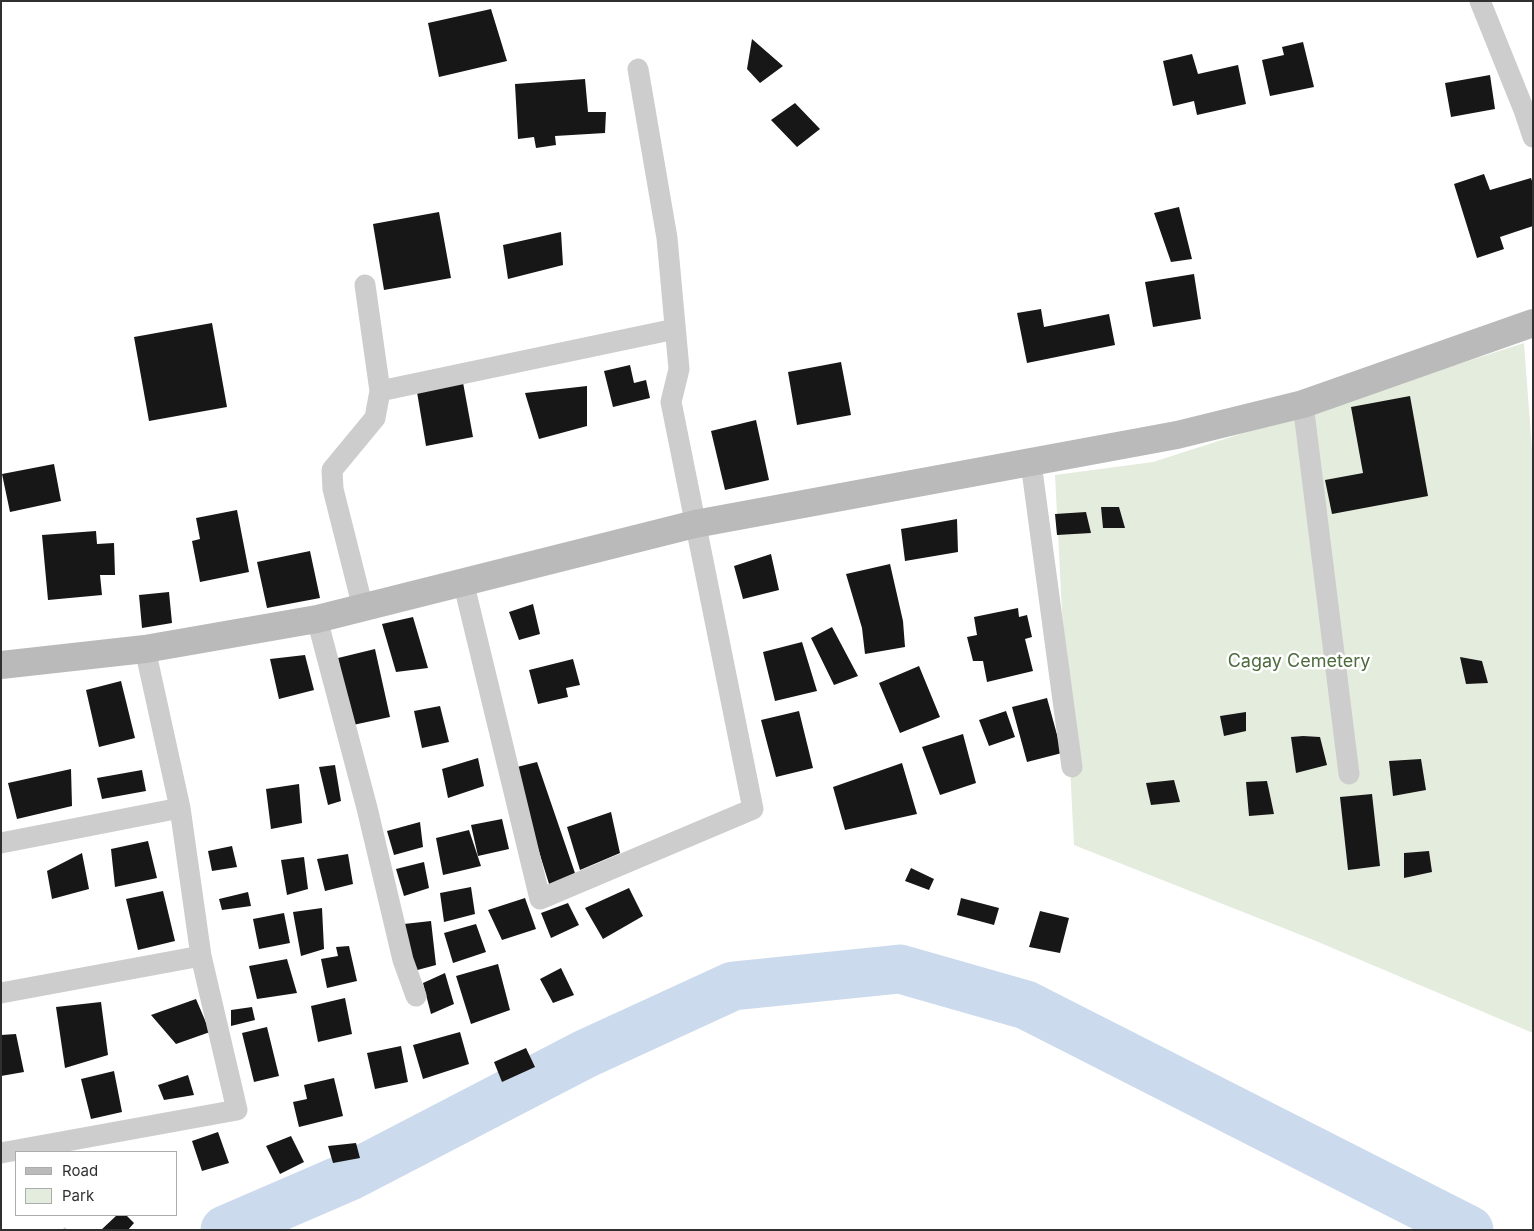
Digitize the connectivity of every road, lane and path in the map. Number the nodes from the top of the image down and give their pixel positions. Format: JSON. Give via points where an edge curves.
{"nodes":[{"id":1,"x":1480,"y":1,"type":"edge"},
{"id":2,"x":638,"y":69,"type":"dead end"},
{"id":3,"x":1533,"y":137,"type":"edge"},
{"id":4,"x":365,"y":286,"type":"dead end"},
{"id":5,"x":1533,"y":323,"type":"edge"},
{"id":6,"x":675,"y":329,"type":"junction"},
{"id":7,"x":380,"y":391,"type":"junction"},
{"id":8,"x":1304,"y":404,"type":"junction"},
{"id":9,"x":1031,"y":463,"type":"junction"},
{"id":10,"x":695,"y":524,"type":"junction"},
{"id":11,"x":463,"y":581,"type":"junction"},
{"id":12,"x":364,"y":608,"type":"junction"},
{"id":13,"x":317,"y":620,"type":"junction"},
{"id":14,"x":145,"y":649,"type":"junction"},
{"id":15,"x":1,"y":665,"type":"edge"},
{"id":16,"x":1072,"y":767,"type":"dead end"},
{"id":17,"x":1349,"y":774,"type":"dead end"},
{"id":18,"x":180,"y":808,"type":"junction"},
{"id":19,"x":1,"y":843,"type":"edge"},
{"id":20,"x":201,"y":956,"type":"junction"},
{"id":21,"x":1,"y":993,"type":"edge"},
{"id":22,"x":416,"y":996,"type":"dead end"},
{"id":23,"x":1,"y":1153,"type":"edge"}],
"edges":[{"from":1,"to":3,"type":"street"},
{"from":2,"to":6,"type":"street","via":[[667,238]]},
{"from":4,"to":7,"type":"street"},
{"from":5,"to":8,"type":"street"},
{"from":6,"to":7,"type":"street"},
{"from":6,"to":10,"type":"street","via":[[679,369],[671,402]]},
{"from":7,"to":12,"type":"street","via":[[375,418],[332,470],[333,489]]},
{"from":8,"to":9,"type":"street","via":[[1177,435]]},
{"from":8,"to":17,"type":"street"},
{"from":9,"to":10,"type":"street"},
{"from":9,"to":16,"type":"street"},
{"from":10,"to":11,"type":"street"},
{"from":10,"to":11,"type":"street","via":[[754,808],[540,899]]},
{"from":11,"to":12,"type":"street"},
{"from":12,"to":13,"type":"street"},
{"from":13,"to":14,"type":"street"},
{"from":13,"to":22,"type":"street","via":[[403,960]]},
{"from":14,"to":15,"type":"street"},
{"from":14,"to":18,"type":"street"},
{"from":18,"to":19,"type":"street"},
{"from":18,"to":20,"type":"street"},
{"from":20,"to":21,"type":"street"},
{"from":20,"to":23,"type":"street","via":[[236,1110]]}]}
